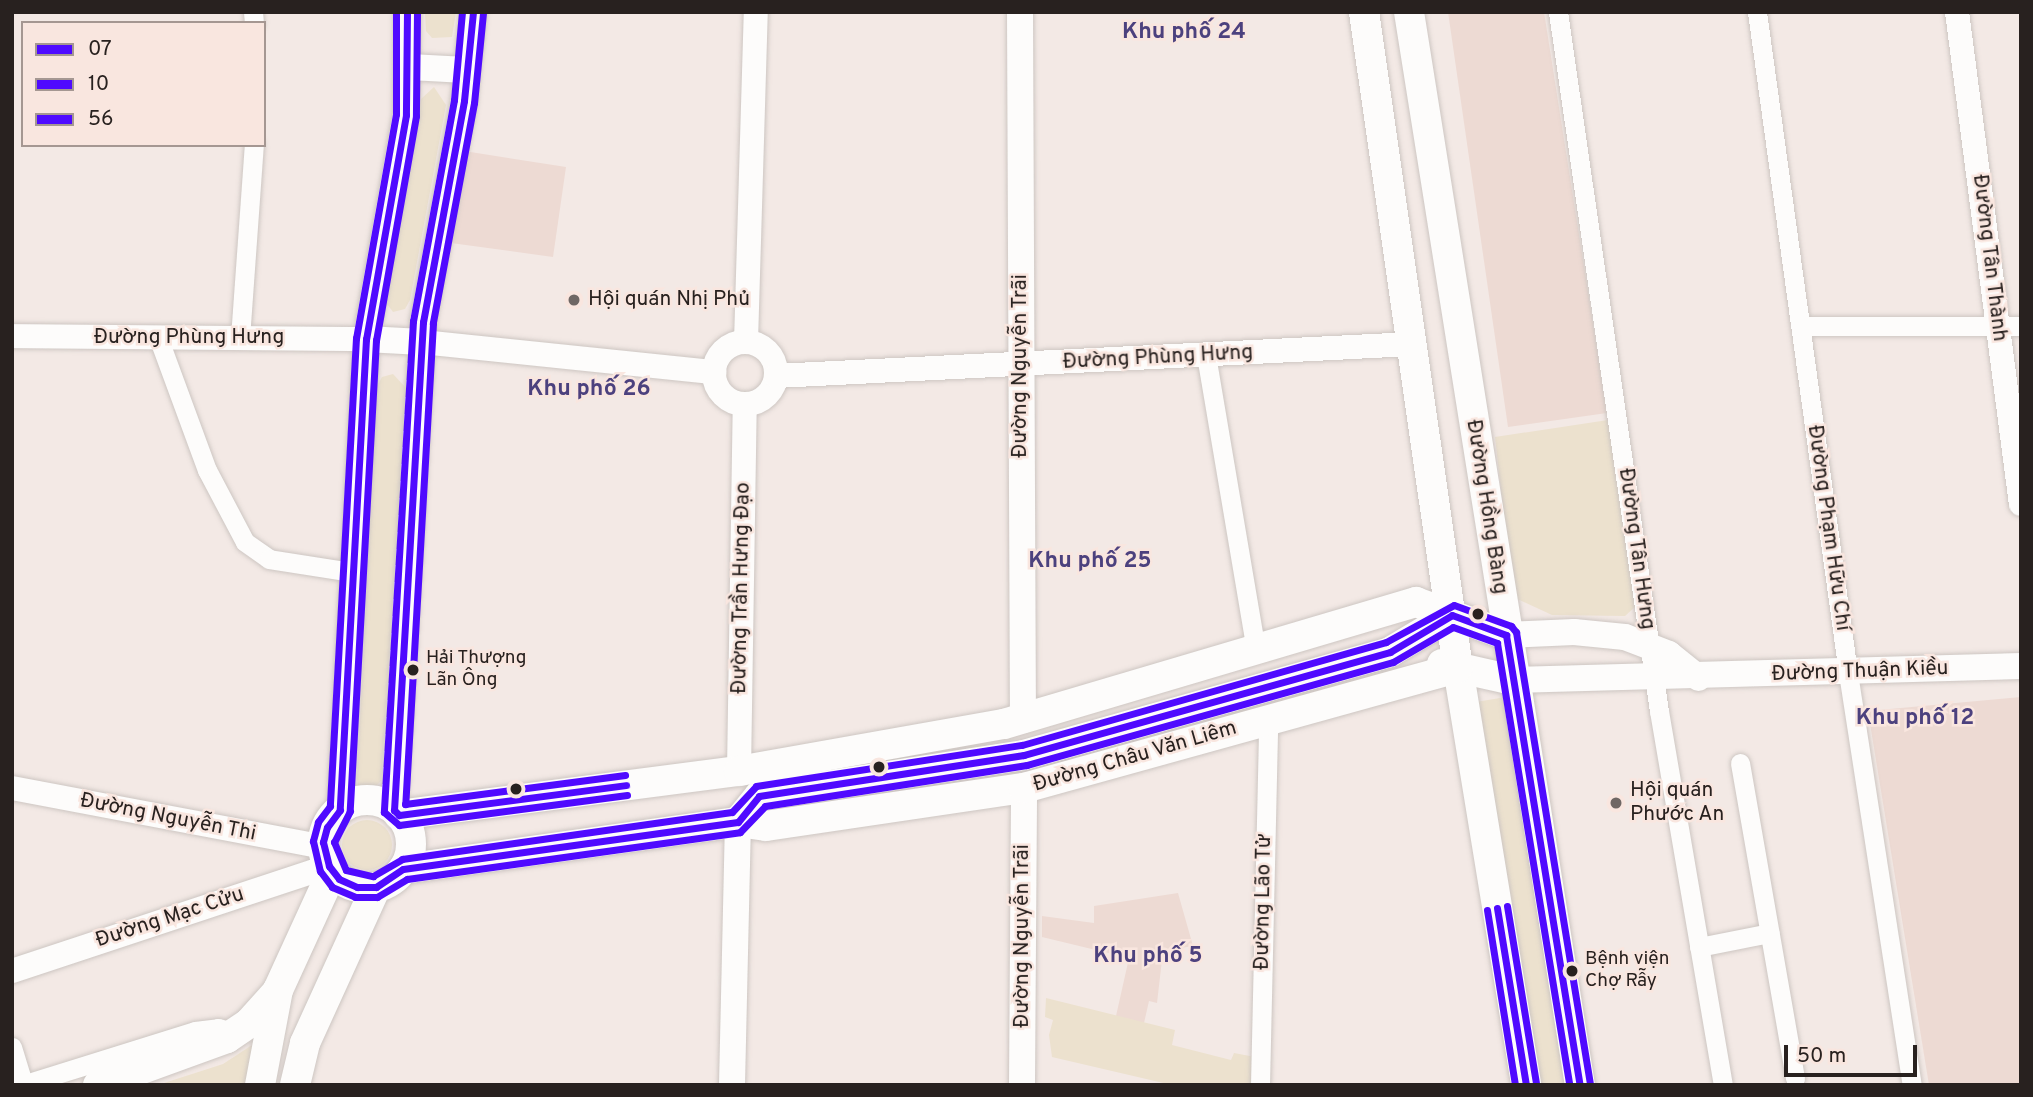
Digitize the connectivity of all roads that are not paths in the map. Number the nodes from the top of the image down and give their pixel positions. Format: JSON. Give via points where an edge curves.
{"nodes":[{"id":1,"x":407,"y":12,"type":"edge"},
{"id":2,"x":473,"y":12,"type":"edge"},
{"id":3,"x":756,"y":12,"type":"edge"},
{"id":4,"x":1020,"y":12,"type":"edge"},
{"id":5,"x":1364,"y":12,"type":"edge"},
{"id":6,"x":1409,"y":12,"type":"edge"},
{"id":7,"x":1558,"y":12,"type":"edge"},
{"id":8,"x":1756,"y":12,"type":"edge"},
{"id":9,"x":1957,"y":12,"type":"edge"},
{"id":10,"x":409,"y":67,"type":"junction"},
{"id":11,"x":467,"y":70,"type":"junction"},
{"id":12,"x":254,"y":147,"type":"edge"},
{"id":13,"x":1801,"y":326,"type":"junction"},
{"id":14,"x":2009,"y":326,"type":"edge"},
{"id":15,"x":12,"y":337,"type":"edge"},
{"id":16,"x":158,"y":337,"type":"junction"},
{"id":17,"x":240,"y":338,"type":"junction"},
{"id":18,"x":366,"y":339,"type":"junction"},
{"id":19,"x":1460,"y":341,"type":"junction"},
{"id":20,"x":422,"y":342,"type":"junction"},
{"id":21,"x":746,"y":342,"type":"junction"},
{"id":22,"x":1413,"y":344,"type":"junction"},
{"id":23,"x":1206,"y":355,"type":"junction"},
{"id":24,"x":1021,"y":365,"type":"junction"},
{"id":25,"x":714,"y":372,"type":"junction"},
{"id":26,"x":776,"y":376,"type":"junction"},
{"id":27,"x":745,"y":405,"type":"junction"},
{"id":28,"x":2021,"y":504,"type":"edge"},
{"id":29,"x":351,"y":572,"type":"junction"},
{"id":30,"x":1452,"y":615,"type":"junction"},
{"id":31,"x":1507,"y":635,"type":"junction"},
{"id":32,"x":1650,"y":645,"type":"junction"},
{"id":33,"x":1256,"y":650,"type":"junction"},
{"id":34,"x":1390,"y":652,"type":"junction"},
{"id":35,"x":2021,"y":667,"type":"edge"},
{"id":36,"x":1458,"y":668,"type":"junction"},
{"id":37,"x":1847,"y":673,"type":"junction"},
{"id":38,"x":1699,"y":678,"type":"junction"},
{"id":39,"x":1655,"y":679,"type":"junction"},
{"id":40,"x":1513,"y":680,"type":"junction"},
{"id":41,"x":1262,"y":688,"type":"junction"},
{"id":42,"x":1023,"y":720,"type":"junction"},
{"id":43,"x":1268,"y":720,"type":"junction"},
{"id":44,"x":1024,"y":755,"type":"junction"},
{"id":45,"x":1740,"y":763,"type":"dead end"},
{"id":46,"x":739,"y":772,"type":"junction"},
{"id":47,"x":12,"y":788,"type":"edge"},
{"id":48,"x":1024,"y":788,"type":"junction"},
{"id":49,"x":759,"y":796,"type":"junction"},
{"id":50,"x":340,"y":810,"type":"junction"},
{"id":51,"x":397,"y":812,"type":"junction"},
{"id":52,"x":738,"y":822,"type":"junction"},
{"id":53,"x":328,"y":862,"type":"junction"},
{"id":54,"x":403,"y":869,"type":"junction"},
{"id":55,"x":376,"y":887,"type":"junction"},
{"id":56,"x":307,"y":926,"type":"junction"},
{"id":57,"x":1770,"y":933,"type":"junction"},
{"id":58,"x":1699,"y":947,"type":"junction"},
{"id":59,"x":344,"y":949,"type":"junction"},
{"id":60,"x":12,"y":971,"type":"edge"},
{"id":61,"x":278,"y":990,"type":"junction"},
{"id":62,"x":236,"y":1033,"type":"junction"},
{"id":63,"x":12,"y":1047,"type":"edge"},
{"id":64,"x":1795,"y":1078,"type":"dead end"},
{"id":65,"x":22,"y":1085,"type":"edge"},
{"id":66,"x":98,"y":1085,"type":"edge"},
{"id":67,"x":260,"y":1085,"type":"edge"},
{"id":68,"x":295,"y":1085,"type":"edge"},
{"id":69,"x":732,"y":1085,"type":"edge"},
{"id":70,"x":1022,"y":1085,"type":"edge"},
{"id":71,"x":1260,"y":1085,"type":"edge"},
{"id":72,"x":1526,"y":1085,"type":"edge"},
{"id":73,"x":1580,"y":1085,"type":"edge"},
{"id":74,"x":1723,"y":1085,"type":"edge"},
{"id":75,"x":1912,"y":1085,"type":"edge"}],
"edges":[{"from":1,"to":10,"type":"main road"},
{"from":2,"to":11,"type":"main road"},
{"from":3,"to":21,"type":"street"},
{"from":4,"to":24,"type":"main road","name":"Đường Nguyễn Trãi"},
{"from":5,"to":22,"type":"main road"},
{"from":6,"to":19,"type":"main road","name":"Đường Hồng Bàng"},
{"from":7,"to":32,"type":"street","name":"Đường Tân Hưng"},
{"from":8,"to":13,"type":"street","name":"Đường Phạm Hữu Chí"},
{"from":9,"to":14,"type":"street","name":"Đường Tân Thành"},
{"from":10,"to":11,"type":"main road"},
{"from":10,"to":18,"type":"main road","via":[[406,115]]},
{"from":11,"to":20,"type":"main road"},
{"from":12,"to":17,"type":"street"},
{"from":13,"to":14,"type":"street"},
{"from":13,"to":37,"type":"street","name":"Đường Phạm Hữu Chí"},
{"from":14,"to":28,"type":"street","name":"Đường Tân Thành"},
{"from":15,"to":16,"type":"street","name":"Đường Phùng Hưng"},
{"from":16,"to":17,"type":"street","name":"Đường Phùng Hưng"},
{"from":16,"to":29,"type":"street","via":[[207,470],[244,542],[269,559]]},
{"from":17,"to":18,"type":"street","name":"Đường Phùng Hưng"},
{"from":18,"to":20,"type":"main road"},
{"from":18,"to":29,"type":"main road"},
{"from":19,"to":22,"type":"main road"},
{"from":19,"to":31,"type":"main road","name":"Đường Hồng Bàng"},
{"from":20,"to":25,"type":"street"},
{"from":20,"to":51,"type":"main road"},
{"from":21,"to":25,"type":"street","via":[[724,350]]},
{"from":21,"to":26,"type":"street","via":[[769,352]]},
{"from":22,"to":23,"type":"street","name":"Đường Phùng Hưng"},
{"from":22,"to":30,"type":"main road"},
{"from":23,"to":24,"type":"street","name":"Đường Phùng Hưng"},
{"from":23,"to":33,"type":"street"},
{"from":24,"to":26,"type":"street","name":"Đường Phùng Hưng"},
{"from":24,"to":42,"type":"main road","name":"Đường Nguyễn Trãi"},
{"from":25,"to":27,"type":"street","via":[[725,398]]},
{"from":26,"to":27,"type":"street","via":[[769,393]]},
{"from":27,"to":46,"type":"street","name":"Đường Trần Hưng Đạo"},
{"from":29,"to":50,"type":"main road"},
{"from":30,"to":31,"type":"main road"},
{"from":30,"to":33,"type":"main road","via":[[1416,602]]},
{"from":30,"to":34,"type":"main road","name":"Đường Châu Văn Liêm"},
{"from":30,"to":36,"type":"main road"},
{"from":31,"to":32,"type":"main road","via":[[1600,634]]},
{"from":31,"to":40,"type":"main road","name":"Đường Hồng Bàng"},
{"from":32,"to":38,"type":"main road"},
{"from":32,"to":39,"type":"street","name":"Đường Tân Hưng"},
{"from":33,"to":41,"type":"main road"},
{"from":33,"to":42,"type":"main road"},
{"from":34,"to":36,"type":"main road","name":"Đường Châu Văn Liêm"},
{"from":34,"to":41,"type":"main road","name":"Đường Châu Văn Liêm"},
{"from":35,"to":37,"type":"main road","name":"Đường Thuận Kiều"},
{"from":36,"to":40,"type":"main road"},
{"from":36,"to":43,"type":"main road","name":"Đường Châu Văn Liêm"},
{"from":36,"to":72,"type":"main road"},
{"from":37,"to":38,"type":"main road","name":"Đường Thuận Kiều"},
{"from":37,"to":75,"type":"street","name":"Đường Phạm Hữu Chí"},
{"from":38,"to":39,"type":"main road","name":"Đường Thuận Kiều"},
{"from":39,"to":40,"type":"main road","name":"Đường Thuận Kiều"},
{"from":39,"to":58,"type":"street","name":"Đường Tân Hưng"},
{"from":40,"to":73,"type":"main road","name":"Đường Hồng Bàng"},
{"from":41,"to":43,"type":"main road"},
{"from":41,"to":44,"type":"main road","name":"Đường Châu Văn Liêm"},
{"from":42,"to":44,"type":"main road"},
{"from":42,"to":46,"type":"main road"},
{"from":43,"to":48,"type":"main road","name":"Đường Châu Văn Liêm"},
{"from":43,"to":71,"type":"street","name":"Đường Lão Tử"},
{"from":44,"to":48,"type":"main road"},
{"from":44,"to":49,"type":"main road","name":"Đường Châu Văn Liêm"},
{"from":45,"to":57,"type":"street"},
{"from":46,"to":49,"type":"main road"},
{"from":46,"to":51,"type":"main road"},
{"from":46,"to":52,"type":"main road"},
{"from":47,"to":53,"type":"street","name":"Đường Nguyễn Thi"},
{"from":48,"to":52,"type":"main road","name":"Đường Châu Văn Liêm","via":[[766,826]]},
{"from":48,"to":70,"type":"main road","name":"Đường Nguyễn Trãi"},
{"from":49,"to":52,"type":"main road"},
{"from":50,"to":51,"type":"main road","via":[[361,801]]},
{"from":50,"to":53,"type":"main road","via":[[327,827]]},
{"from":51,"to":54,"type":"main road","via":[[411,843]]},
{"from":52,"to":54,"type":"main road","name":"Đường Châu Văn Liêm"},
{"from":52,"to":69,"type":"main road"},
{"from":53,"to":55,"type":"main road","via":[[347,884]]},
{"from":53,"to":56,"type":"main road"},
{"from":53,"to":60,"type":"street","name":"Đường Mạc Cửu"},
{"from":54,"to":55,"type":"main road"},
{"from":55,"to":59,"type":"main road"},
{"from":56,"to":59,"type":"main road","via":[[328,929]]},
{"from":56,"to":61,"type":"main road"},
{"from":57,"to":58,"type":"street"},
{"from":57,"to":64,"type":"street"},
{"from":58,"to":74,"type":"street","name":"Đường Tân Hưng"},
{"from":59,"to":68,"type":"main road","via":[[305,1043]]},
{"from":61,"to":62,"type":"main road"},
{"from":61,"to":67,"type":"main road"},
{"from":62,"to":65,"type":"street","via":[[218,1028],[195,1031]]},
{"from":62,"to":66,"type":"main road"},
{"from":63,"to":65,"type":"street"}]}
